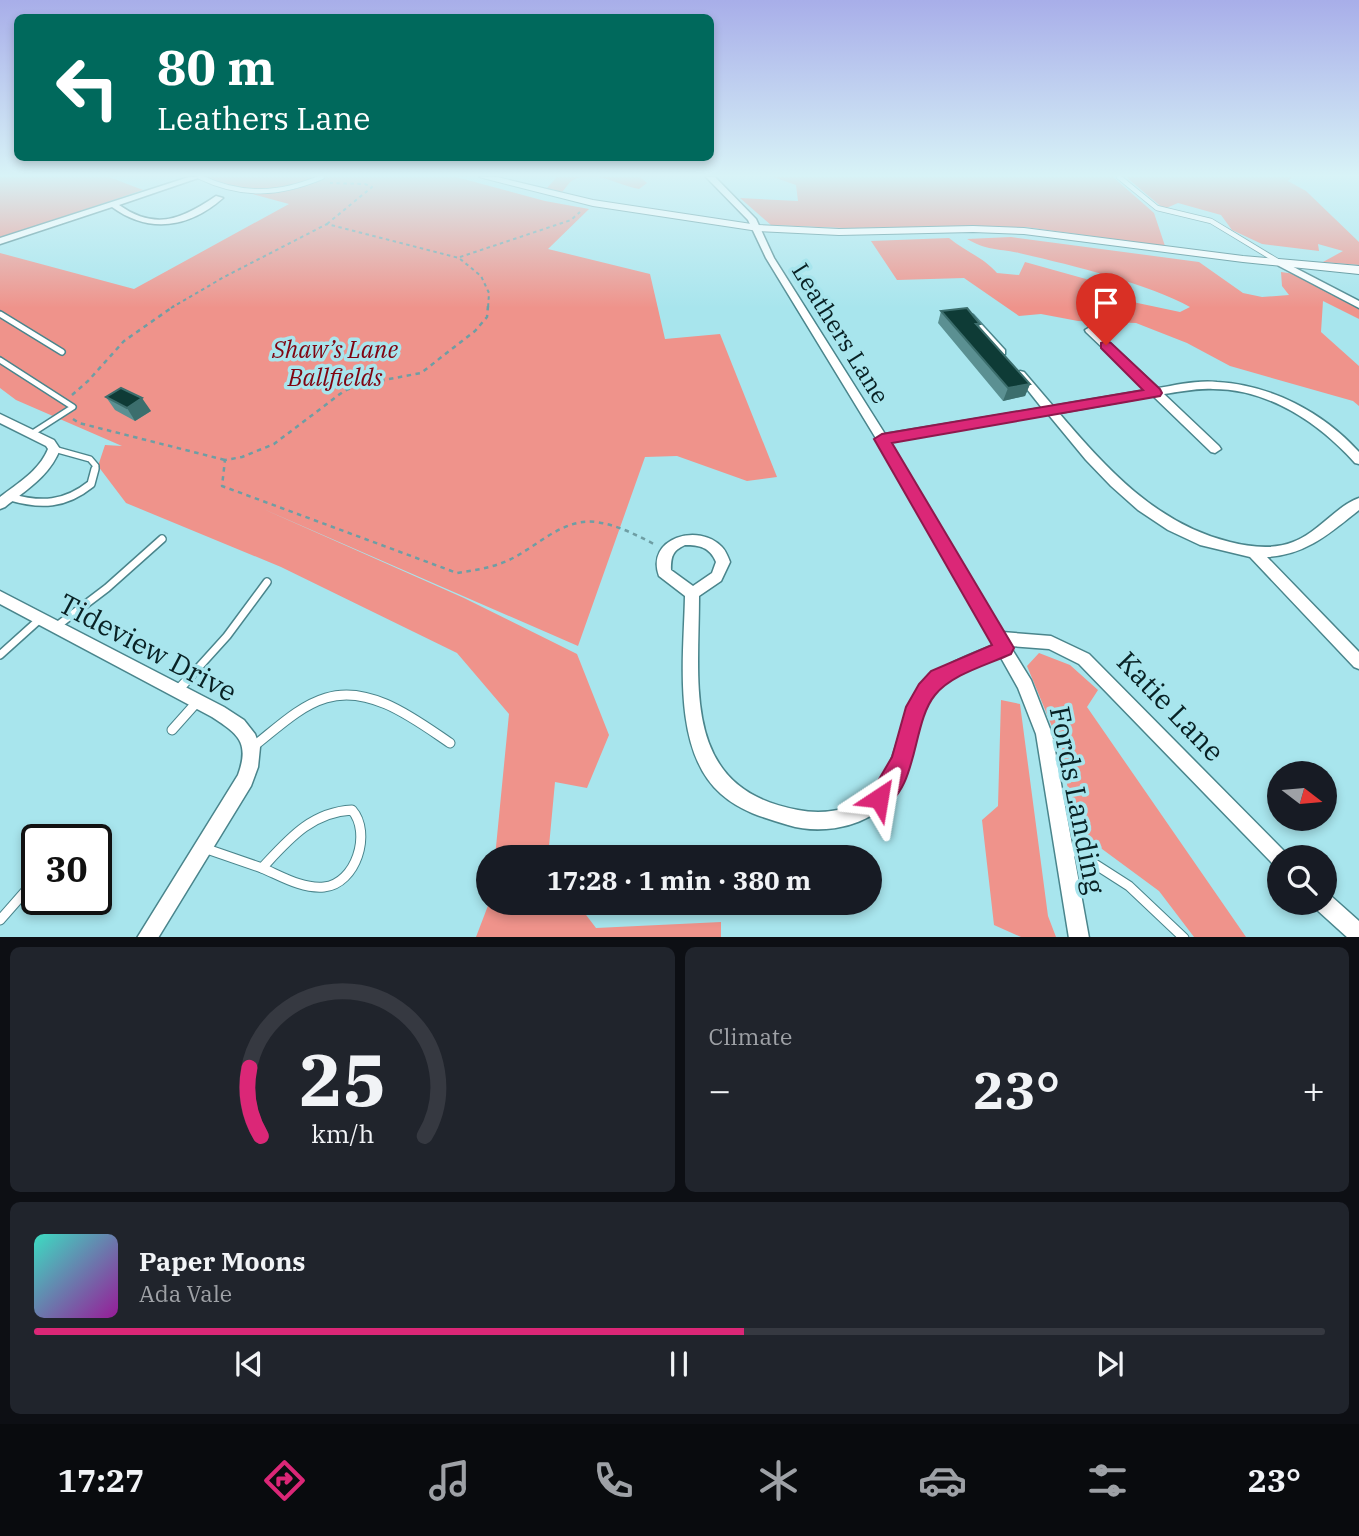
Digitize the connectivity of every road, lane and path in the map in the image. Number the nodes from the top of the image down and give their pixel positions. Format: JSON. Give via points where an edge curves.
{"nodes":[{"id":1,"x":64,"y":221,"type":"edge"},
{"id":2,"x":150,"y":221,"type":"edge"},
{"id":3,"x":180,"y":221,"type":"edge"},
{"id":4,"x":331,"y":221,"type":"edge"},
{"id":5,"x":569,"y":221,"type":"edge"},
{"id":6,"x":706,"y":221,"type":"edge"},
{"id":7,"x":750,"y":221,"type":"edge"},
{"id":8,"x":1210,"y":221,"type":"edge"},
{"id":9,"x":327,"y":224,"type":"junction"},
{"id":10,"x":758,"y":229,"type":"junction"},
{"id":11,"x":0,"y":241,"type":"edge"},
{"id":12,"x":459,"y":257,"type":"junction"},
{"id":13,"x":1282,"y":264,"type":"junction"},
{"id":14,"x":1359,"y":270,"type":"edge"},
{"id":15,"x":1359,"y":305,"type":"edge"},
{"id":16,"x":0,"y":314,"type":"edge"},
{"id":17,"x":970,"y":317,"type":"edge"},
{"id":18,"x":1090,"y":330,"type":"dead end"},
{"id":19,"x":62,"y":352,"type":"dead end"},
{"id":20,"x":1006,"y":358,"type":"edge"},
{"id":21,"x":0,"y":360,"type":"edge"},
{"id":22,"x":1015,"y":368,"type":"edge"},
{"id":23,"x":1154,"y":393,"type":"junction"},
{"id":24,"x":63,"y":401,"type":"junction"},
{"id":25,"x":1051,"y":409,"type":"junction"},
{"id":26,"x":64,"y":413,"type":"junction"},
{"id":27,"x":0,"y":418,"type":"edge"},
{"id":28,"x":31,"y":434,"type":"junction"},
{"id":29,"x":882,"y":439,"type":"junction"},
{"id":30,"x":54,"y":449,"type":"junction"},
{"id":31,"x":1214,"y":449,"type":"dead end"},
{"id":32,"x":225,"y":460,"type":"junction"},
{"id":33,"x":1359,"y":460,"type":"edge"},
{"id":34,"x":4,"y":500,"type":"edge"},
{"id":35,"x":1359,"y":503,"type":"edge"},
{"id":36,"x":162,"y":539,"type":"dead end"},
{"id":37,"x":666,"y":552,"type":"junction"},
{"id":38,"x":1254,"y":552,"type":"junction"},
{"id":39,"x":267,"y":582,"type":"dead end"},
{"id":40,"x":692,"y":593,"type":"junction"},
{"id":41,"x":0,"y":597,"type":"edge"},
{"id":42,"x":48,"y":623,"type":"junction"},
{"id":43,"x":1001,"y":643,"type":"junction"},
{"id":44,"x":0,"y":655,"type":"edge"},
{"id":45,"x":1359,"y":662,"type":"edge"},
{"id":46,"x":176,"y":691,"type":"junction"},
{"id":47,"x":197,"y":702,"type":"junction"},
{"id":48,"x":172,"y":730,"type":"dead end"},
{"id":49,"x":450,"y":743,"type":"dead end"},
{"id":50,"x":254,"y":746,"type":"junction"},
{"id":51,"x":1063,"y":844,"type":"junction"},
{"id":52,"x":1267,"y":846,"type":"edge"},
{"id":53,"x":202,"y":847,"type":"junction"},
{"id":54,"x":262,"y":868,"type":"junction"},
{"id":55,"x":21,"y":896,"type":"edge"},
{"id":56,"x":1337,"y":915,"type":"edge"},
{"id":57,"x":0,"y":920,"type":"edge"},
{"id":58,"x":1359,"y":934,"type":"edge"},
{"id":59,"x":147,"y":937,"type":"edge"},
{"id":60,"x":1079,"y":937,"type":"edge"},
{"id":61,"x":1184,"y":937,"type":"edge"}],
"edges":[{"from":1,"to":11,"type":"street"},
{"from":2,"to":3,"type":"street"},
{"from":4,"to":9,"type":"path"},
{"from":5,"to":12,"type":"path"},
{"from":6,"to":10,"type":"street"},
{"from":7,"to":10,"type":"street","name":"Leathers Lane"},
{"from":8,"to":13,"type":"lane"},
{"from":9,"to":12,"type":"path"},
{"from":9,"to":24,"type":"path","via":[[148,323],[117,348],[86,385]]},
{"from":10,"to":13,"type":"street","via":[[1024,231]]},
{"from":10,"to":29,"type":"street","name":"Leathers Lane","via":[[770,258]]},
{"from":12,"to":32,"type":"path","via":[[481,276],[489,293],[487,317],[475,331],[421,373],[344,391],[267,451]]},
{"from":13,"to":14,"type":"street"},
{"from":13,"to":15,"type":"street"},
{"from":16,"to":19,"type":"lane"},
{"from":17,"to":20,"type":"street"},
{"from":18,"to":23,"type":"street"},
{"from":21,"to":24,"type":"lane"},
{"from":22,"to":25,"type":"street"},
{"from":23,"to":25,"type":"street"},
{"from":23,"to":31,"type":"street"},
{"from":23,"to":33,"type":"street","via":[[1213,384],[1267,395],[1324,428]]},
{"from":24,"to":26,"type":"lane","via":[[73,407]]},
{"from":25,"to":29,"type":"street"},
{"from":25,"to":38,"type":"street","via":[[1120,487],[1157,519],[1195,538]]},
{"from":26,"to":28,"type":"lane"},
{"from":26,"to":32,"type":"path","via":[[79,423]]},
{"from":27,"to":28,"type":"street"},
{"from":28,"to":30,"type":"street"},
{"from":29,"to":43,"type":"street","name":"Leathers Lane"},
{"from":30,"to":34,"type":"street","via":[[44,468]]},
{"from":30,"to":34,"type":"lane","via":[[90,459],[96,466],[91,484],[50,505]]},
{"from":32,"to":37,"type":"path","via":[[222,486],[457,573],[479,573],[506,563],[558,529],[578,522],[597,521],[634,532]]},
{"from":35,"to":38,"type":"street","via":[[1297,547]]},
{"from":36,"to":42,"type":"lane","via":[[107,588]]},
{"from":37,"to":40,"type":"street","via":[[664,572]]},
{"from":37,"to":40,"type":"street","via":[[676,542],[689,539],[711,544],[719,551],[723,561],[720,574]]},
{"from":38,"to":45,"type":"street"},
{"from":39,"to":46,"type":"lane","via":[[220,645]]},
{"from":40,"to":43,"type":"street","via":[[691,698],[700,750],[724,786],[741,800],[803,820],[843,818],[879,798],[893,780],[916,707],[926,690],[938,678]]},
{"from":41,"to":42,"type":"street","name":"Tideview Drive"},
{"from":42,"to":44,"type":"lane"},
{"from":42,"to":46,"type":"street","name":"Tideview Drive"},
{"from":43,"to":51,"type":"street","name":"Fords Landing","via":[[1025,685],[1044,734]]},
{"from":43,"to":52,"type":"street","name":"Katie Lane","via":[[1051,643],[1084,659]]},
{"from":46,"to":47,"type":"street","name":"Tideview Drive"},
{"from":47,"to":48,"type":"lane"},
{"from":47,"to":50,"type":"street","name":"Tideview Drive","via":[[240,726]]},
{"from":49,"to":50,"type":"lane","via":[[407,715],[344,694],[326,698]]},
{"from":50,"to":53,"type":"street","via":[[245,780]]},
{"from":51,"to":60,"type":"street","name":"Fords Landing"},
{"from":51,"to":61,"type":"lane","via":[[1136,889]]},
{"from":53,"to":54,"type":"lane"},
{"from":53,"to":59,"type":"street"},
{"from":54,"to":54,"type":"lane","via":[[297,885],[319,889],[340,879],[355,861],[363,838],[361,820],[352,810],[321,814],[302,826]]},
{"from":55,"to":57,"type":"lane"},
{"from":56,"to":58,"type":"street"}]}
